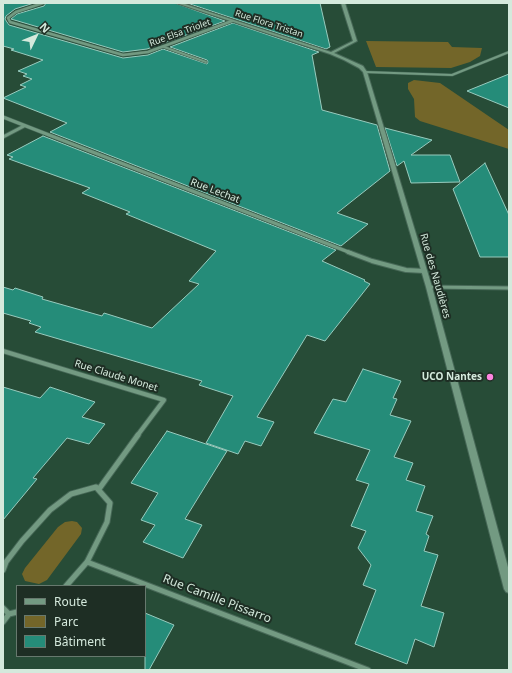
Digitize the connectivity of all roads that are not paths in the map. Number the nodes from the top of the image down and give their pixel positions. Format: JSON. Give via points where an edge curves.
{"nodes":[{"id":1,"x":43,"y":3,"type":"edge"},
{"id":2,"x":178,"y":3,"type":"edge"},
{"id":3,"x":343,"y":3,"type":"edge"},
{"id":4,"x":232,"y":21,"type":"junction"},
{"id":5,"x":164,"y":47,"type":"junction"},
{"id":6,"x":509,"y":52,"type":"edge"},
{"id":7,"x":331,"y":53,"type":"junction"},
{"id":8,"x":206,"y":62,"type":"dead end"},
{"id":9,"x":365,"y":72,"type":"junction"},
{"id":10,"x":3,"y":118,"type":"edge"},
{"id":11,"x":24,"y":126,"type":"junction"},
{"id":12,"x":3,"y":137,"type":"edge"},
{"id":13,"x":424,"y":271,"type":"junction"},
{"id":14,"x":429,"y":287,"type":"junction"},
{"id":15,"x":509,"y":288,"type":"edge"},
{"id":16,"x":3,"y":351,"type":"edge"},
{"id":17,"x":99,"y":489,"type":"junction"},
{"id":18,"x":87,"y":562,"type":"junction"},
{"id":19,"x":3,"y":570,"type":"edge"},
{"id":20,"x":67,"y":585,"type":"edge"},
{"id":21,"x":509,"y":589,"type":"edge"},
{"id":22,"x":3,"y":608,"type":"edge"},
{"id":23,"x":16,"y":612,"type":"edge"},
{"id":24,"x":9,"y":614,"type":"junction"},
{"id":25,"x":3,"y":622,"type":"edge"},
{"id":26,"x":368,"y":670,"type":"edge"}],
"edges":[{"from":1,"to":5,"type":"street","name":"Rue Elsa Triolet","via":[[16,12],[8,18],[10,22],[115,53],[143,54]]},
{"from":2,"to":4,"type":"street","name":"Rue Flora Tristan"},
{"from":3,"to":7,"type":"street","via":[[355,41]]},
{"from":4,"to":5,"type":"street","name":"Rue Elsa Triolet"},
{"from":4,"to":7,"type":"street","name":"Rue Flora Tristan"},
{"from":5,"to":8,"type":"lane"},
{"from":6,"to":9,"type":"lane","via":[[452,75]]},
{"from":7,"to":9,"type":"street","via":[[361,67]]},
{"from":9,"to":13,"type":"street","name":"Rue des Naudières"},
{"from":10,"to":11,"type":"street","name":"Rue Lechat"},
{"from":11,"to":12,"type":"street"},
{"from":11,"to":13,"type":"street","name":"Rue Lechat","via":[[372,261],[406,270]]},
{"from":13,"to":14,"type":"street","name":"Rue des Naudières"},
{"from":14,"to":15,"type":"lane"},
{"from":14,"to":21,"type":"street","name":"Rue des Naudières"},
{"from":16,"to":17,"type":"street","name":"Rue Claude Monet","via":[[164,400]]},
{"from":17,"to":18,"type":"street","via":[[110,503],[108,522]]},
{"from":17,"to":19,"type":"street","via":[[96,487],[71,494],[50,510],[22,541]]},
{"from":18,"to":20,"type":"street"},
{"from":18,"to":26,"type":"street","name":"Rue Camille Pissarro"},
{"from":22,"to":24,"type":"street"},
{"from":23,"to":24,"type":"street"},
{"from":24,"to":25,"type":"street"}]}
